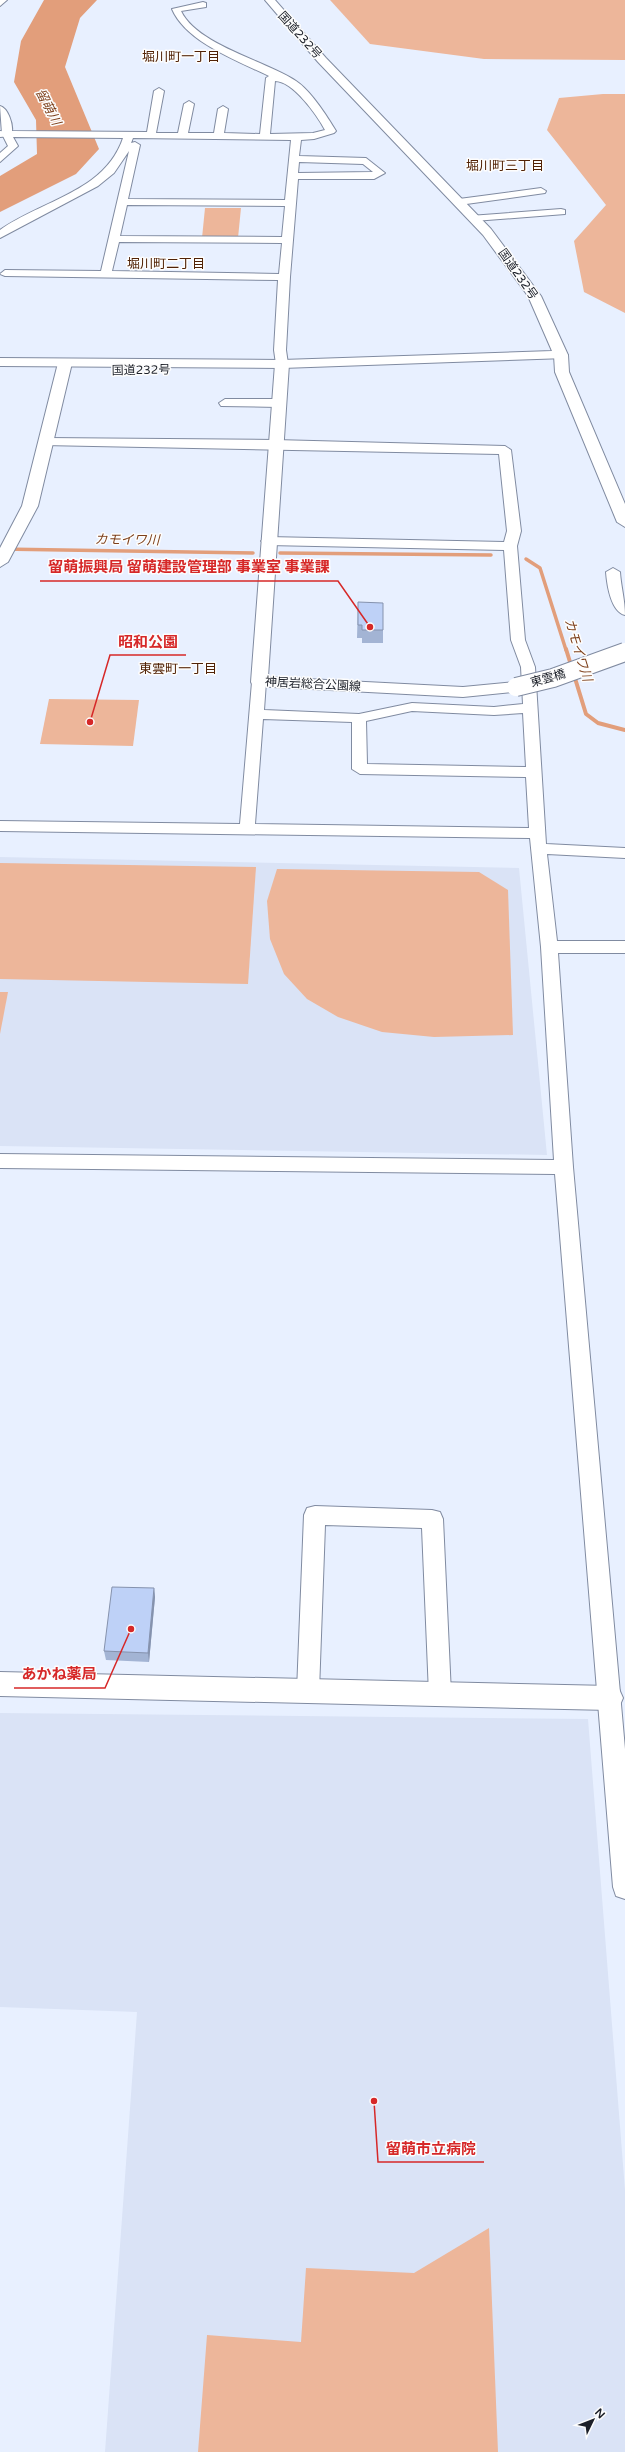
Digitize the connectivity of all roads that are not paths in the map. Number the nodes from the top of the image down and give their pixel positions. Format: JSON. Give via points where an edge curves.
{"nodes":[{"id":1,"x":3,"y":0,"type":"edge"},
{"id":2,"x":270,"y":0,"type":"edge"},
{"id":3,"x":0,"y":3,"type":"edge"},
{"id":4,"x":203,"y":5,"type":"dead end"},
{"id":5,"x":235,"y":56,"type":"junction"},
{"id":6,"x":219,"y":58,"type":"dead end"},
{"id":7,"x":282,"y":78,"type":"junction"},
{"id":8,"x":160,"y":91,"type":"dead end"},
{"id":9,"x":189,"y":104,"type":"dead end"},
{"id":10,"x":0,"y":109,"type":"edge"},
{"id":11,"x":223,"y":109,"type":"dead end"},
{"id":12,"x":7,"y":134,"type":"edge"},
{"id":13,"x":130,"y":135,"type":"junction"},
{"id":14,"x":151,"y":135,"type":"junction"},
{"id":15,"x":182,"y":136,"type":"junction"},
{"id":16,"x":219,"y":136,"type":"junction"},
{"id":17,"x":265,"y":137,"type":"junction"},
{"id":18,"x":296,"y":137,"type":"junction"},
{"id":19,"x":0,"y":160,"type":"edge"},
{"id":20,"x":294,"y":160,"type":"junction"},
{"id":21,"x":293,"y":176,"type":"junction"},
{"id":22,"x":530,"y":181,"type":"dead end"},
{"id":23,"x":541,"y":191,"type":"junction"},
{"id":24,"x":122,"y":202,"type":"junction"},
{"id":25,"x":459,"y":202,"type":"junction"},
{"id":26,"x":289,"y":203,"type":"junction"},
{"id":27,"x":561,"y":212,"type":"junction"},
{"id":28,"x":532,"y":216,"type":"junction"},
{"id":29,"x":474,"y":218,"type":"junction"},
{"id":30,"x":571,"y":222,"type":"dead end"},
{"id":31,"x":550,"y":224,"type":"dead end"},
{"id":32,"x":0,"y":235,"type":"edge"},
{"id":33,"x":114,"y":239,"type":"junction"},
{"id":34,"x":287,"y":240,"type":"junction"},
{"id":35,"x":5,"y":273,"type":"dead end"},
{"id":36,"x":106,"y":274,"type":"junction"},
{"id":37,"x":284,"y":277,"type":"junction"},
{"id":38,"x":560,"y":355,"type":"junction"},
{"id":39,"x":282,"y":364,"type":"junction"},
{"id":40,"x":5,"y":366,"type":"edge"},
{"id":41,"x":64,"y":367,"type":"junction"},
{"id":42,"x":568,"y":371,"type":"junction"},
{"id":43,"x":225,"y":403,"type":"dead end"},
{"id":44,"x":278,"y":403,"type":"junction"},
{"id":45,"x":47,"y":442,"type":"junction"},
{"id":46,"x":275,"y":444,"type":"junction"},
{"id":47,"x":625,"y":496,"type":"edge"},
{"id":48,"x":625,"y":522,"type":"edge"},
{"id":49,"x":268,"y":541,"type":"junction"},
{"id":50,"x":510,"y":546,"type":"junction"},
{"id":51,"x":5,"y":553,"type":"edge"},
{"id":52,"x":613,"y":572,"type":"dead end"},
{"id":53,"x":625,"y":611,"type":"edge"},
{"id":54,"x":625,"y":652,"type":"edge"},
{"id":55,"x":259,"y":682,"type":"junction"},
{"id":56,"x":516,"y":687,"type":"joint"},
{"id":57,"x":531,"y":708,"type":"junction"},
{"id":58,"x":257,"y":714,"type":"junction"},
{"id":59,"x":360,"y":718,"type":"junction"},
{"id":60,"x":534,"y":772,"type":"junction"},
{"id":61,"x":0,"y":826,"type":"edge"},
{"id":62,"x":247,"y":829,"type":"junction"},
{"id":63,"x":537,"y":841,"type":"junction"},
{"id":64,"x":625,"y":853,"type":"edge"},
{"id":65,"x":549,"y":946,"type":"junction"},
{"id":66,"x":625,"y":947,"type":"edge"},
{"id":67,"x":0,"y":1161,"type":"edge"},
{"id":68,"x":564,"y":1168,"type":"junction"},
{"id":69,"x":0,"y":1684,"type":"edge"},
{"id":70,"x":308,"y":1691,"type":"junction"},
{"id":71,"x":440,"y":1694,"type":"junction"},
{"id":72,"x":610,"y":1698,"type":"junction"},
{"id":73,"x":625,"y":1888,"type":"edge"}],
"edges":[{"from":1,"to":3,"type":"street"},
{"from":2,"to":25,"type":"main road","name":"国道232号","via":[[322,60]]},
{"from":4,"to":5,"type":"street","via":[[176,9],[191,30]]},
{"from":5,"to":6,"type":"street"},
{"from":5,"to":7,"type":"street"},
{"from":7,"to":17,"type":"street","via":[[271,78]]},
{"from":7,"to":18,"type":"street","via":[[293,83],[323,117],[331,131],[314,136]]},
{"from":8,"to":14,"type":"street"},
{"from":9,"to":15,"type":"street"},
{"from":10,"to":12,"type":"street","via":[[8,125]]},
{"from":11,"to":16,"type":"street"},
{"from":12,"to":13,"type":"street"},
{"from":12,"to":19,"type":"street","via":[[13,146]]},
{"from":13,"to":14,"type":"street"},
{"from":13,"to":24,"type":"street"},
{"from":13,"to":32,"type":"street","via":[[124,153],[115,167],[97,182]]},
{"from":14,"to":15,"type":"street"},
{"from":15,"to":16,"type":"street"},
{"from":16,"to":17,"type":"street"},
{"from":17,"to":18,"type":"street"},
{"from":18,"to":20,"type":"street"},
{"from":20,"to":21,"type":"street"},
{"from":20,"to":21,"type":"street","via":[[366,161],[380,173],[374,176]]},
{"from":21,"to":26,"type":"street"},
{"from":22,"to":23,"type":"street"},
{"from":23,"to":25,"type":"street"},
{"from":23,"to":27,"type":"street"},
{"from":24,"to":26,"type":"street"},
{"from":24,"to":33,"type":"street"},
{"from":25,"to":29,"type":"main road","name":"国道232号"},
{"from":26,"to":34,"type":"street"},
{"from":27,"to":28,"type":"street"},
{"from":27,"to":30,"type":"street"},
{"from":28,"to":29,"type":"street","via":[[500,214]]},
{"from":28,"to":31,"type":"street"},
{"from":29,"to":38,"type":"main road","name":"国道232号","via":[[488,232],[534,296]]},
{"from":33,"to":34,"type":"street"},
{"from":33,"to":36,"type":"street"},
{"from":34,"to":37,"type":"street"},
{"from":35,"to":36,"type":"street"},
{"from":36,"to":37,"type":"street"},
{"from":37,"to":39,"type":"street","via":[[280,350]]},
{"from":38,"to":39,"type":"main road","name":"国道232号"},
{"from":38,"to":42,"type":"main road"},
{"from":39,"to":41,"type":"main road","name":"国道232号","via":[[256,368]]},
{"from":39,"to":44,"type":"main road","name":"神居岩総合公園線"},
{"from":40,"to":41,"type":"main road","name":"国道232号"},
{"from":41,"to":45,"type":"main road"},
{"from":42,"to":47,"type":"main road"},
{"from":42,"to":48,"type":"main road"},
{"from":43,"to":44,"type":"street"},
{"from":44,"to":46,"type":"main road","name":"神居岩総合公園線"},
{"from":45,"to":46,"type":"street"},
{"from":45,"to":51,"type":"main road","via":[[30,506]]},
{"from":46,"to":49,"type":"main road","name":"神居岩総合公園線"},
{"from":46,"to":50,"type":"street","via":[[505,450],[514,531]]},
{"from":49,"to":50,"type":"street"},
{"from":49,"to":55,"type":"main road","name":"神居岩総合公園線"},
{"from":50,"to":57,"type":"street","via":[[518,640],[528,667]]},
{"from":52,"to":53,"type":"street","via":[[614,588]]},
{"from":54,"to":56,"type":"main road","name":"東雲橋","bridge":true,"via":[[552,678]]},
{"from":55,"to":56,"type":"main road","name":"神居岩総合公園線","via":[[463,692]]},
{"from":55,"to":58,"type":"street"},
{"from":57,"to":59,"type":"street","via":[[494,711],[412,708]]},
{"from":57,"to":60,"type":"street"},
{"from":58,"to":59,"type":"street"},
{"from":58,"to":62,"type":"street"},
{"from":59,"to":60,"type":"street","via":[[360,769]]},
{"from":60,"to":63,"type":"street"},
{"from":61,"to":62,"type":"street"},
{"from":62,"to":63,"type":"street"},
{"from":63,"to":64,"type":"street"},
{"from":63,"to":65,"type":"street"},
{"from":65,"to":66,"type":"street"},
{"from":65,"to":68,"type":"street"},
{"from":67,"to":68,"type":"street"},
{"from":68,"to":72,"type":"street"},
{"from":69,"to":70,"type":"main road"},
{"from":70,"to":71,"type":"main road"},
{"from":70,"to":71,"type":"street","via":[[315,1515],[432,1519]]},
{"from":71,"to":72,"type":"main road"},
{"from":72,"to":73,"type":"street"}]}
